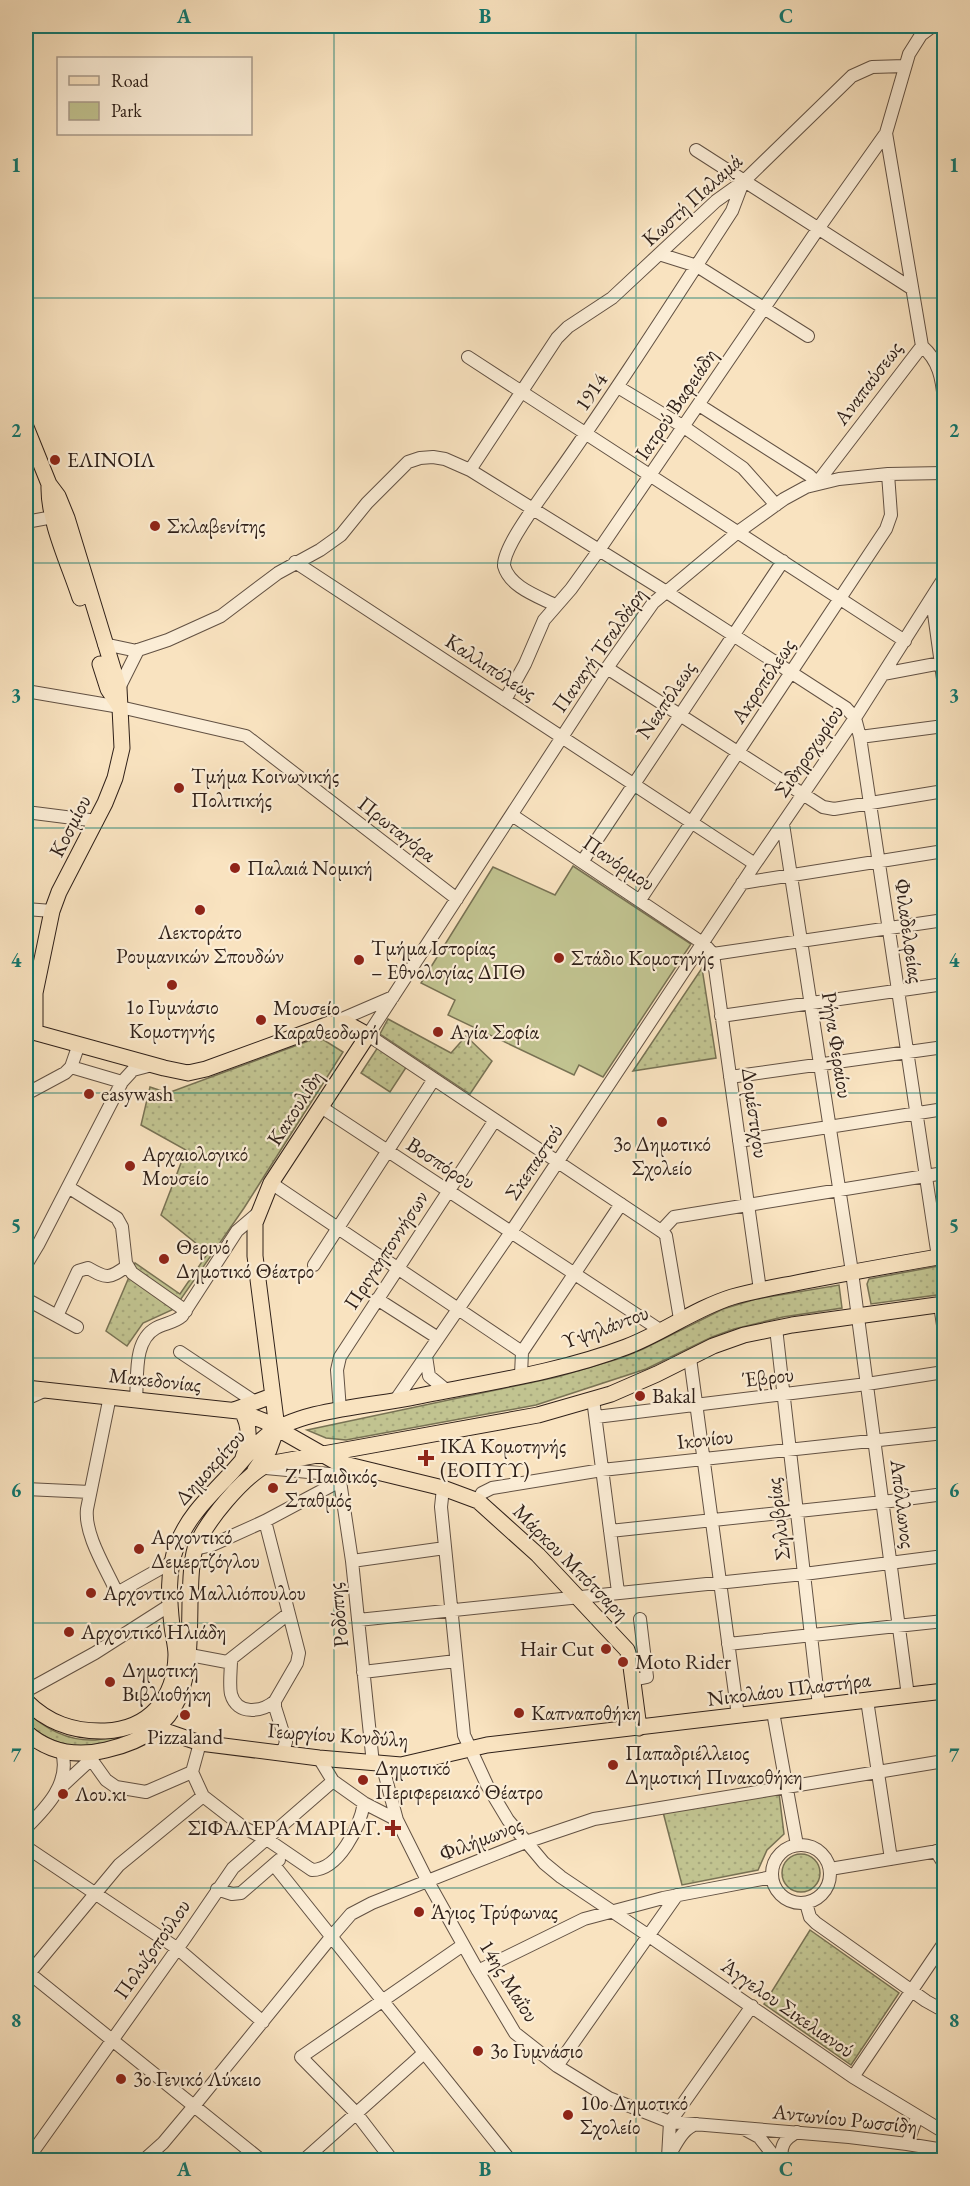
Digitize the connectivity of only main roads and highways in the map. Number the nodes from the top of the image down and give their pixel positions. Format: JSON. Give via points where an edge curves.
{"nodes":[{"id":1,"x":26,"y":427,"type":"edge"},
{"id":2,"x":49,"y":484,"type":"junction"},
{"id":3,"x":120,"y":707,"type":"junction"},
{"id":4,"x":30,"y":1030,"type":"edge"},
{"id":5,"x":941,"y":1257,"type":"edge"},
{"id":6,"x":943,"y":1305,"type":"edge"},
{"id":7,"x":26,"y":1388,"type":"edge"},
{"id":8,"x":272,"y":1395,"type":"junction"},
{"id":9,"x":238,"y":1411,"type":"junction"},
{"id":10,"x":277,"y":1428,"type":"junction"},
{"id":11,"x":377,"y":1445,"type":"junction"},
{"id":12,"x":320,"y":1454,"type":"junction"},
{"id":13,"x":242,"y":1461,"type":"junction"},
{"id":14,"x":368,"y":1470,"type":"junction"},
{"id":15,"x":256,"y":1471,"type":"junction"},
{"id":16,"x":945,"y":1691,"type":"edge"},
{"id":17,"x":26,"y":1701,"type":"edge"},
{"id":18,"x":152,"y":1724,"type":"junction"},
{"id":19,"x":639,"y":1728,"type":"junction"},
{"id":20,"x":26,"y":1733,"type":"edge"}],
"edges":[{"from":1,"to":2,"type":"main road","name":"Κοσμίου"},
{"from":2,"to":3,"type":"main road","name":"Κοσμίου","via":[[66,519],[119,688]]},
{"from":2,"to":3,"type":"main road","name":"Κοσμίου","via":[[53,517],[108,689]]},
{"from":3,"to":4,"type":"main road","name":"Κοσμίου","via":[[120,757],[111,790],[52,911]]},
{"from":4,"to":8,"type":"main road","name":"Κακουλίδη","via":[[183,1073],[197,1072],[329,1024],[346,1023],[368,1035],[271,1183],[258,1213],[255,1256]]},
{"from":5,"to":10,"type":"main road","name":"Υψηλάντου","via":[[760,1290],[720,1301],[608,1353],[521,1375],[304,1418]]},
{"from":6,"to":11,"type":"main road","via":[[776,1328],[732,1339],[593,1400],[538,1415]]},
{"from":7,"to":9,"type":"main road","name":"Μακεδονίας"},
{"from":8,"to":9,"type":"main road"},
{"from":8,"to":10,"type":"main road","name":"Κακουλίδη"},
{"from":9,"to":10,"type":"main road","name":"Μακεδονίας"},
{"from":9,"to":13,"type":"main road","via":[[247,1424],[249,1437]]},
{"from":10,"to":12,"type":"main road","name":"Μάρκου Μπότσαρη"},
{"from":10,"to":13,"type":"main road","name":"Δημοκρίτου"},
{"from":10,"to":15,"type":"main road"},
{"from":11,"to":12,"type":"main road"},
{"from":11,"to":14,"type":"main road","via":[[369,1457]]},
{"from":12,"to":14,"type":"main road","name":"Μάρκου Μπότσαρη","via":[[341,1473]]},
{"from":12,"to":15,"type":"main road","name":"Δημοκρίτου","via":[[276,1461]]},
{"from":13,"to":18,"type":"main road","name":"Δημοκρίτου","via":[[191,1518],[178,1542],[172,1562],[170,1605],[176,1655],[174,1673]]},
{"from":14,"to":19,"type":"main road","name":"Μάρκου Μπότσαρη","via":[[443,1488],[478,1502],[537,1555],[627,1650]]},
{"from":15,"to":18,"type":"main road","name":"Δημοκρίτου","via":[[211,1519],[195,1549],[186,1676],[171,1711]]},
{"from":16,"to":19,"type":"main road","name":"Νικολάου Πλαστήρα"},
{"from":17,"to":18,"type":"main road","name":"Δημοκρίτου","via":[[51,1721],[81,1730]]},
{"from":18,"to":19,"type":"main road","name":"Γεωργίου Κονδύλη","via":[[200,1743],[401,1765],[469,1749]]},
{"from":18,"to":20,"type":"main road","name":"Δημοκρίτου","via":[[133,1743],[92,1756],[62,1752]]}]}
